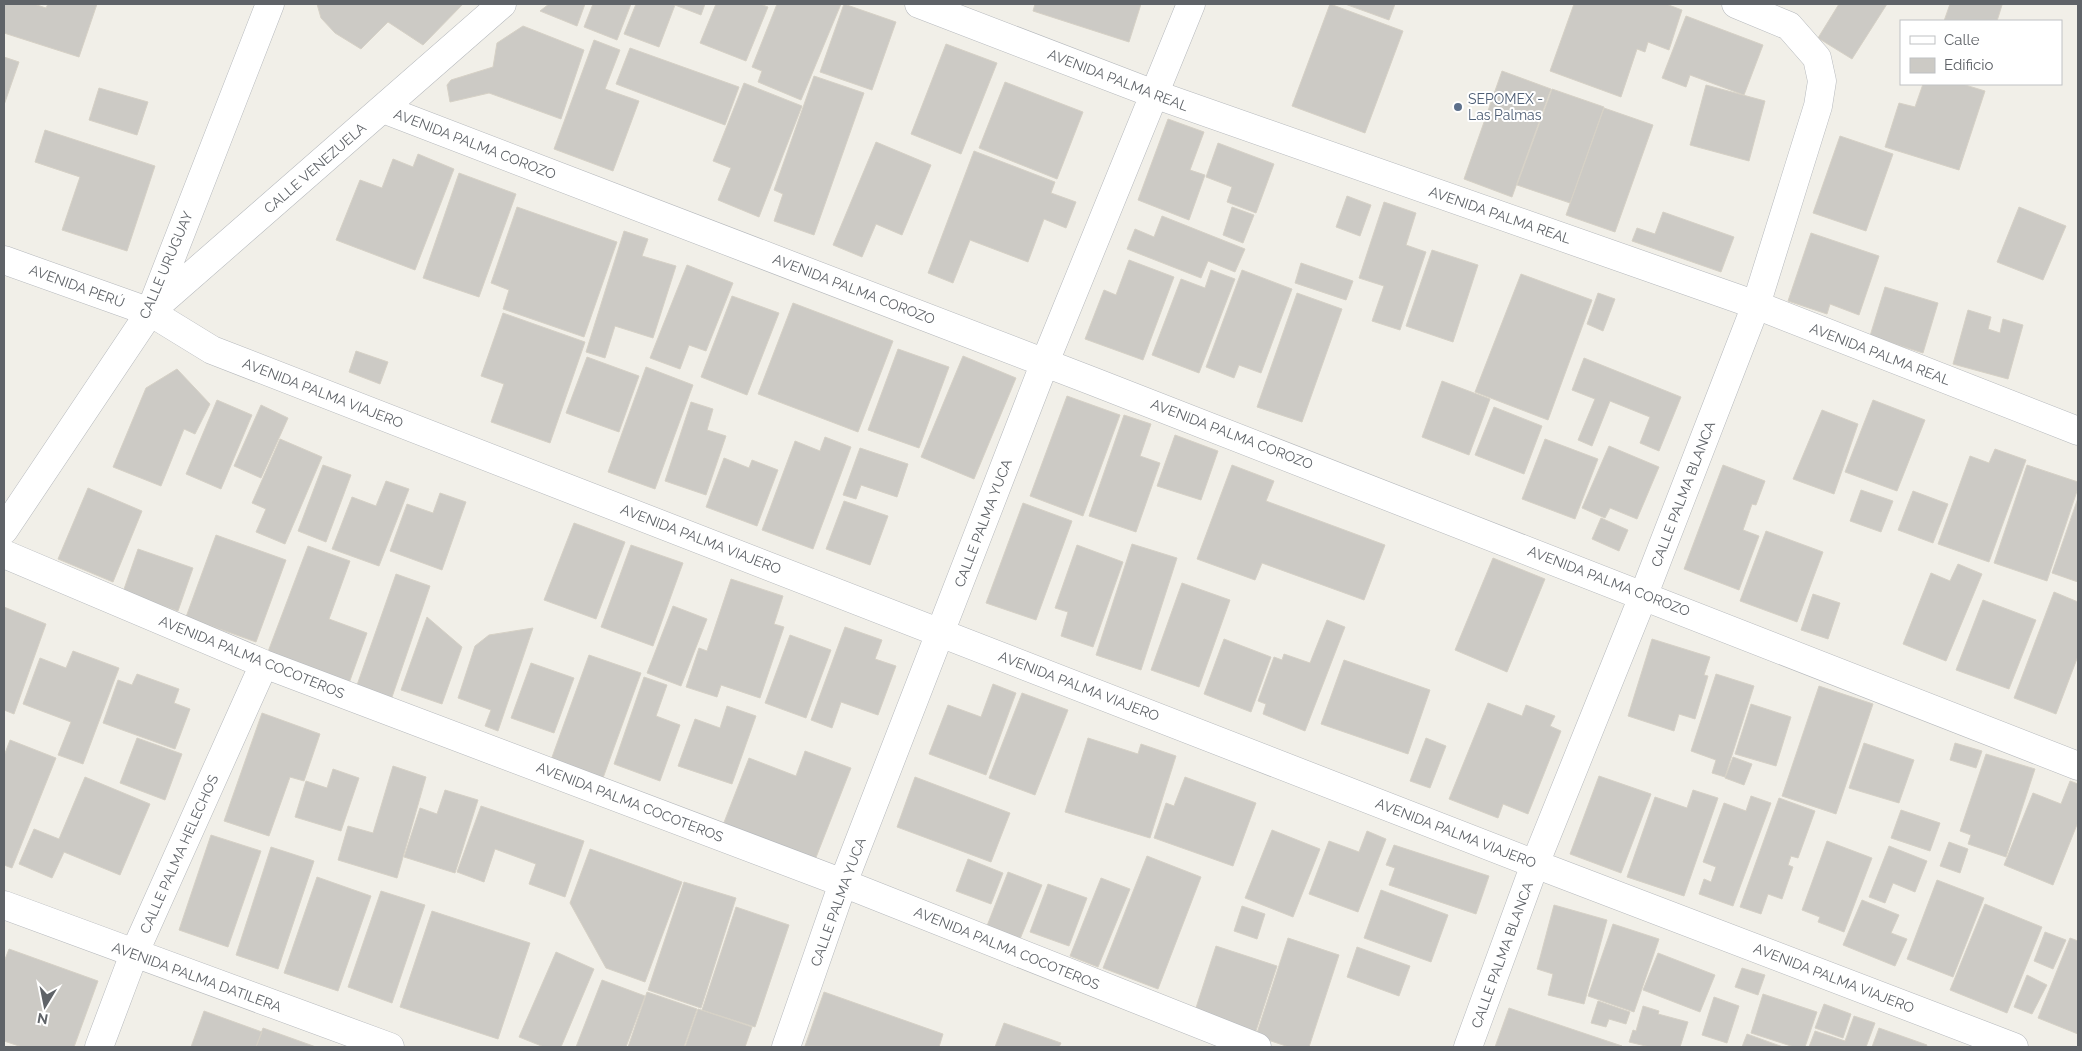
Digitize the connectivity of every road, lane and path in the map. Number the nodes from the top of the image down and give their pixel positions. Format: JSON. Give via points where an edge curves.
{"nodes":[{"id":1,"x":270,"y":4,"type":"edge"},
{"id":2,"x":502,"y":4,"type":"edge"},
{"id":3,"x":919,"y":4,"type":"edge"},
{"id":4,"x":1191,"y":4,"type":"edge"},
{"id":5,"x":1736,"y":4,"type":"edge"},
{"id":6,"x":1154,"y":94,"type":"junction"},
{"id":7,"x":383,"y":109,"type":"junction"},
{"id":8,"x":4,"y":260,"type":"edge"},
{"id":9,"x":1756,"y":305,"type":"junction"},
{"id":10,"x":150,"y":312,"type":"junction"},
{"id":11,"x":1045,"y":362,"type":"junction"},
{"id":12,"x":2078,"y":431,"type":"edge"},
{"id":13,"x":4,"y":530,"type":"edge"},
{"id":14,"x":4,"y":554,"type":"edge"},
{"id":15,"x":1644,"y":594,"type":"junction"},
{"id":16,"x":941,"y":632,"type":"junction"},
{"id":17,"x":264,"y":664,"type":"junction"},
{"id":18,"x":2078,"y":766,"type":"edge"},
{"id":19,"x":1536,"y":864,"type":"junction"},
{"id":20,"x":843,"y":883,"type":"junction"},
{"id":21,"x":4,"y":906,"type":"edge"},
{"id":22,"x":134,"y":954,"type":"junction"},
{"id":23,"x":99,"y":1047,"type":"edge"},
{"id":24,"x":390,"y":1047,"type":"edge"},
{"id":25,"x":786,"y":1047,"type":"edge"},
{"id":26,"x":1257,"y":1047,"type":"edge"},
{"id":27,"x":1468,"y":1047,"type":"edge"},
{"id":28,"x":2014,"y":1047,"type":"edge"}],
"edges":[{"from":1,"to":10,"type":"street","name":"CALLE URUGUAY"},
{"from":2,"to":7,"type":"street","name":"CALLE VENEZUELA"},
{"from":3,"to":6,"type":"street","name":"AVENIDA PALMA REAL"},
{"from":4,"to":6,"type":"street","name":"CALLE PALMA YUCA"},
{"from":5,"to":9,"type":"street","name":"CALLE PALMA BLANCA","via":[[1789,26],[1817,58],[1822,81],[1818,106]]},
{"from":6,"to":9,"type":"street","name":"AVENIDA PALMA REAL"},
{"from":6,"to":11,"type":"street","name":"CALLE PALMA YUCA"},
{"from":7,"to":10,"type":"street","name":"CALLE VENEZUELA"},
{"from":7,"to":11,"type":"street","name":"AVENIDA PALMA COROZO"},
{"from":8,"to":10,"type":"street","name":"AVENIDA PERÚ"},
{"from":9,"to":12,"type":"street","name":"AVENIDA PALMA REAL"},
{"from":9,"to":15,"type":"street","name":"CALLE PALMA BLANCA"},
{"from":10,"to":13,"type":"street","name":"CALLE URUGUAY"},
{"from":10,"to":16,"type":"street","name":"AVENIDA PALMA VIAJERO","via":[[212,350]]},
{"from":11,"to":15,"type":"street","name":"AVENIDA PALMA COROZO"},
{"from":11,"to":16,"type":"street","name":"CALLE PALMA YUCA"},
{"from":14,"to":17,"type":"street","name":"AVENIDA PALMA COCOTEROS"},
{"from":15,"to":18,"type":"street","name":"AVENIDA PALMA COROZO"},
{"from":15,"to":19,"type":"street","name":"CALLE PALMA BLANCA"},
{"from":16,"to":19,"type":"street","name":"AVENIDA PALMA VIAJERO"},
{"from":16,"to":20,"type":"street","name":"CALLE PALMA YUCA"},
{"from":17,"to":20,"type":"street","name":"AVENIDA PALMA COCOTEROS"},
{"from":17,"to":22,"type":"street","name":"CALLE PALMA HELECHOS"},
{"from":19,"to":27,"type":"street","name":"CALLE PALMA BLANCA"},
{"from":19,"to":28,"type":"street","name":"AVENIDA PALMA VIAJERO"},
{"from":20,"to":25,"type":"street","name":"CALLE PALMA YUCA"},
{"from":20,"to":26,"type":"street","name":"AVENIDA PALMA COCOTEROS"},
{"from":21,"to":22,"type":"street","name":"AVENIDA PALMA DATILERA"},
{"from":22,"to":23,"type":"street","name":"CALLE PALMA HELECHOS"},
{"from":22,"to":24,"type":"street","name":"AVENIDA PALMA DATILERA"}]}
